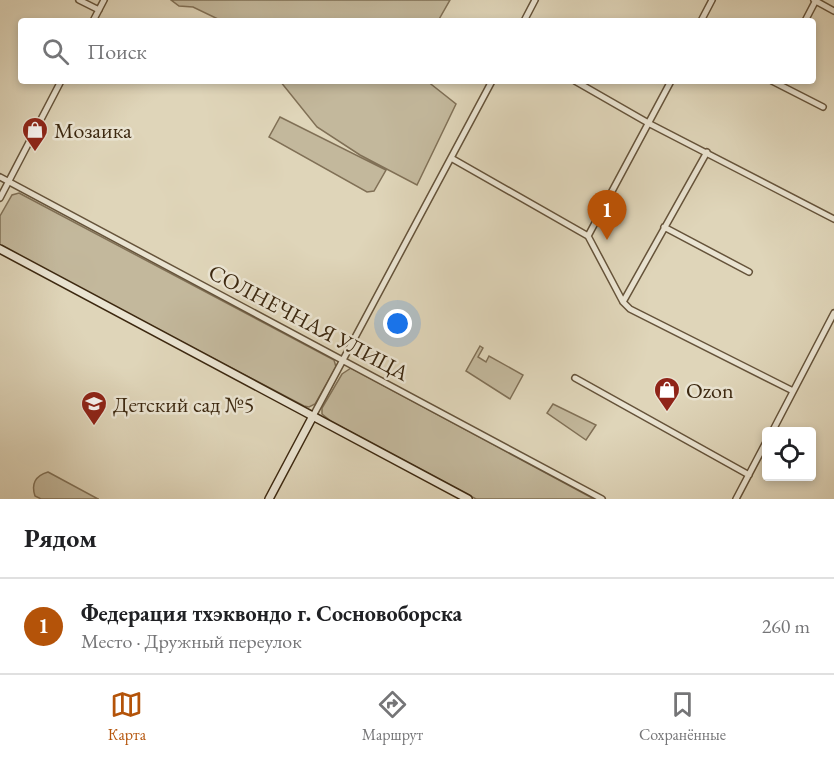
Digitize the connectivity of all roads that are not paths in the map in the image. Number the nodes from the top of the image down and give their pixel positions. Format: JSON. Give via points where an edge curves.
{"nodes":[{"id":1,"x":79,"y":0,"type":"edge"},
{"id":2,"x":104,"y":0,"type":"edge"},
{"id":3,"x":535,"y":0,"type":"edge"},
{"id":4,"x":704,"y":0,"type":"edge"},
{"id":5,"x":815,"y":0,"type":"edge"},
{"id":6,"x":711,"y":2,"type":"edge"},
{"id":7,"x":99,"y":10,"type":"junction"},
{"id":8,"x":834,"y":11,"type":"edge"},
{"id":9,"x":95,"y":18,"type":"edge"},
{"id":10,"x":526,"y":18,"type":"edge"},
{"id":11,"x":703,"y":18,"type":"edge"},
{"id":12,"x":806,"y":18,"type":"edge"},
{"id":13,"x":60,"y":84,"type":"edge"},
{"id":14,"x":490,"y":84,"type":"edge"},
{"id":15,"x":580,"y":84,"type":"edge"},
{"id":16,"x":670,"y":84,"type":"edge"},
{"id":17,"x":779,"y":84,"type":"edge"},
{"id":18,"x":823,"y":107,"type":"dead end"},
{"id":19,"x":650,"y":124,"type":"junction"},
{"id":20,"x":707,"y":152,"type":"junction"},
{"id":21,"x":451,"y":158,"type":"junction"},
{"id":22,"x":0,"y":177,"type":"edge"},
{"id":23,"x":8,"y":182,"type":"junction"},
{"id":24,"x":0,"y":198,"type":"edge"},
{"id":25,"x":834,"y":219,"type":"edge"},
{"id":26,"x":664,"y":227,"type":"junction"},
{"id":27,"x":588,"y":236,"type":"junction"},
{"id":28,"x":0,"y":249,"type":"edge"},
{"id":29,"x":749,"y":272,"type":"dead end"},
{"id":30,"x":623,"y":302,"type":"junction"},
{"id":31,"x":834,"y":313,"type":"edge"},
{"id":32,"x":343,"y":361,"type":"junction"},
{"id":33,"x":575,"y":378,"type":"dead end"},
{"id":34,"x":793,"y":391,"type":"junction"},
{"id":35,"x":313,"y":416,"type":"junction"},
{"id":36,"x":775,"y":427,"type":"edge"},
{"id":37,"x":762,"y":450,"type":"edge"},
{"id":38,"x":749,"y":475,"type":"junction"},
{"id":39,"x":269,"y":499,"type":"edge"},
{"id":40,"x":468,"y":499,"type":"edge"},
{"id":41,"x":602,"y":499,"type":"edge"},
{"id":42,"x":736,"y":499,"type":"edge"}],
"edges":[{"from":1,"to":7,"type":"street"},
{"from":2,"to":7,"type":"street"},
{"from":3,"to":10,"type":"street"},
{"from":4,"to":6,"type":"street"},
{"from":5,"to":8,"type":"street"},
{"from":5,"to":12,"type":"street"},
{"from":6,"to":11,"type":"street"},
{"from":7,"to":9,"type":"street"},
{"from":13,"to":23,"type":"street"},
{"from":14,"to":21,"type":"street"},
{"from":15,"to":19,"type":"street"},
{"from":16,"to":19,"type":"street"},
{"from":17,"to":18,"type":"street"},
{"from":19,"to":20,"type":"street"},
{"from":19,"to":27,"type":"street"},
{"from":20,"to":25,"type":"street"},
{"from":20,"to":26,"type":"street"},
{"from":21,"to":27,"type":"street"},
{"from":21,"to":32,"type":"street"},
{"from":22,"to":23,"type":"street","name":"СОЛНЕЧНАЯ УЛИЦА"},
{"from":23,"to":24,"type":"street"},
{"from":23,"to":32,"type":"street","name":"СОЛНЕЧНАЯ УЛИЦА"},
{"from":26,"to":29,"type":"street"},
{"from":26,"to":30,"type":"street"},
{"from":27,"to":30,"type":"street"},
{"from":28,"to":35,"type":"street"},
{"from":30,"to":34,"type":"street"},
{"from":31,"to":34,"type":"street"},
{"from":32,"to":35,"type":"street"},
{"from":32,"to":41,"type":"street","name":"СОЛНЕЧНАЯ УЛИЦА"},
{"from":33,"to":38,"type":"street"},
{"from":34,"to":36,"type":"street"},
{"from":35,"to":39,"type":"street"},
{"from":35,"to":40,"type":"street"},
{"from":37,"to":38,"type":"street"},
{"from":38,"to":42,"type":"street"}]}
